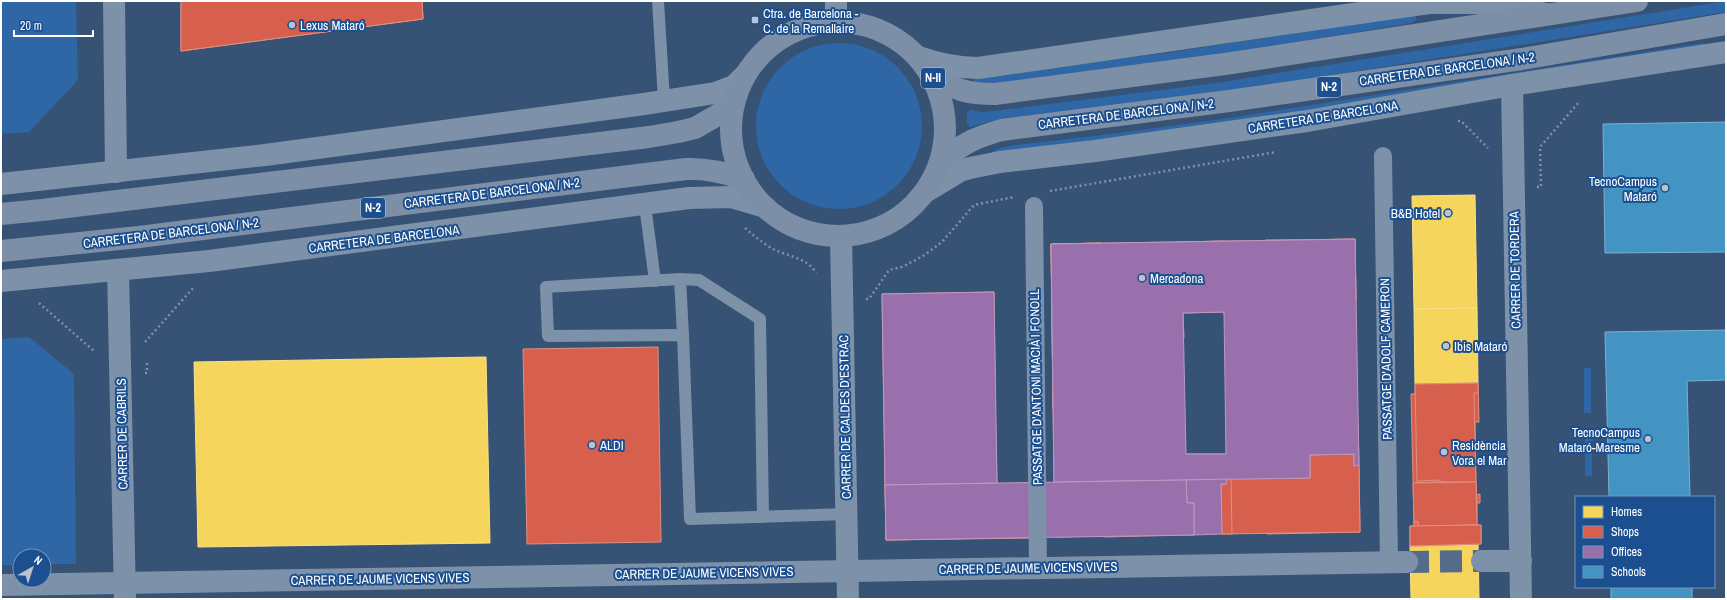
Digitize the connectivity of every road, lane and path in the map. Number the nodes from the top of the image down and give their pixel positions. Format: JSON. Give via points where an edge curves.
{"nodes":[{"id":1,"x":114,"y":1,"type":"edge"},
{"id":2,"x":658,"y":1,"type":"edge"},
{"id":3,"x":1637,"y":1,"type":"edge"},
{"id":4,"x":836,"y":11,"type":"edge"},
{"id":5,"x":1549,"y":14,"type":"junction"},
{"id":6,"x":1726,"y":24,"type":"edge"},
{"id":7,"x":1726,"y":52,"type":"edge"},
{"id":8,"x":918,"y":57,"type":"junction"},
{"id":9,"x":931,"y":75,"type":"junction"},
{"id":10,"x":744,"y":76,"type":"junction"},
{"id":11,"x":1512,"y":85,"type":"junction"},
{"id":12,"x":664,"y":100,"type":"junction"},
{"id":13,"x":1587,"y":100,"type":"dead end"},
{"id":14,"x":733,"y":106,"type":"junction"},
{"id":15,"x":1454,"y":122,"type":"dead end"},
{"id":16,"x":1280,"y":152,"type":"dead end"},
{"id":17,"x":1488,"y":155,"type":"dead end"},
{"id":18,"x":1383,"y":156,"type":"dead end"},
{"id":19,"x":940,"y":165,"type":"junction"},
{"id":20,"x":116,"y":172,"type":"junction"},
{"id":21,"x":744,"y":179,"type":"junction"},
{"id":22,"x":1,"y":184,"type":"edge"},
{"id":23,"x":1514,"y":187,"type":"junction"},
{"id":24,"x":925,"y":192,"type":"junction"},
{"id":25,"x":1033,"y":198,"type":"junction"},
{"id":26,"x":645,"y":205,"type":"junction"},
{"id":27,"x":765,"y":206,"type":"junction"},
{"id":28,"x":1,"y":214,"type":"edge"},
{"id":29,"x":744,"y":227,"type":"dead end"},
{"id":30,"x":841,"y":236,"type":"junction"},
{"id":31,"x":1,"y":251,"type":"edge"},
{"id":32,"x":118,"y":270,"type":"junction"},
{"id":33,"x":816,"y":274,"type":"dead end"},
{"id":34,"x":680,"y":279,"type":"junction"},
{"id":35,"x":1,"y":281,"type":"edge"},
{"id":36,"x":655,"y":281,"type":"junction"},
{"id":37,"x":195,"y":286,"type":"dead end"},
{"id":38,"x":842,"y":300,"type":"junction"},
{"id":39,"x":32,"y":304,"type":"dead end"},
{"id":40,"x":683,"y":335,"type":"junction"},
{"id":41,"x":146,"y":347,"type":"dead end"},
{"id":42,"x":94,"y":355,"type":"dead end"},
{"id":43,"x":146,"y":360,"type":"dead end"},
{"id":44,"x":120,"y":373,"type":"junction"},
{"id":45,"x":847,"y":514,"type":"junction"},
{"id":46,"x":762,"y":516,"type":"junction"},
{"id":47,"x":1521,"y":561,"type":"junction"},
{"id":48,"x":1398,"y":562,"type":"joint"},
{"id":49,"x":1482,"y":562,"type":"tunnel mouth"},
{"id":50,"x":1038,"y":568,"type":"junction"},
{"id":51,"x":848,"y":570,"type":"junction"},
{"id":52,"x":1,"y":585,"type":"edge"},
{"id":53,"x":125,"y":591,"type":"edge"},
{"id":54,"x":848,"y":599,"type":"edge"},
{"id":55,"x":1521,"y":599,"type":"edge"}],
"edges":[{"from":1,"to":20,"type":"street"},
{"from":2,"to":12,"type":"lane"},
{"from":3,"to":5,"type":"main road"},
{"from":4,"to":8,"type":"main road","number":"N-II","via":[[855,22],[884,32],[904,44]]},
{"from":4,"to":10,"type":"main road","number":"N-II","via":[[774,43]]},
{"from":5,"to":8,"type":"street","via":[[1480,3],[1429,3],[978,68],[955,67]]},
{"from":5,"to":9,"type":"main road","via":[[1225,64],[995,94],[963,91]]},
{"from":6,"to":19,"type":"main road","name":"CARRETERA DE BARCELONA / N-2","number":"N-2","via":[[1522,59],[1002,130],[970,140],[955,149]]},
{"from":7,"to":11,"type":"street","name":"CARRETERA DE BARCELONA"},
{"from":8,"to":9,"type":"main road","number":"N-II"},
{"from":9,"to":19,"type":"main road","number":"N-II","via":[[938,89],[945,119],[946,134]]},
{"from":10,"to":12,"type":"street","via":[[734,86],[715,93]]},
{"from":10,"to":14,"type":"main road","number":"N-II"},
{"from":11,"to":23,"type":"street","name":"CARRER DE TORDERA"},
{"from":11,"to":24,"type":"street","name":"CARRETERA DE BARCELONA","via":[[1307,121],[1000,162],[960,171]]},
{"from":12,"to":20,"type":"street","via":[[265,155]]},
{"from":13,"to":23,"type":"path","via":[[1579,101],[1540,147],[1541,187]]},
{"from":14,"to":21,"type":"main road","number":"N-II","via":[[731,131],[734,156]]},
{"from":14,"to":28,"type":"main road","via":[[695,128],[649,137]]},
{"from":15,"to":17,"type":"path","via":[[1461,121],[1488,148]]},
{"from":16,"to":25,"type":"path"},
{"from":18,"to":48,"type":"street","name":"PASSATGE D'ADOLF CAMERON"},
{"from":19,"to":24,"type":"main road","number":"N-II"},
{"from":20,"to":22,"type":"street"},
{"from":21,"to":27,"type":"main road","number":"N-II","via":[[753,194]]},
{"from":21,"to":31,"type":"main road","name":"CARRETERA DE BARCELONA / N-2","number":"N-2","via":[[709,169],[686,169],[138,238]]},
{"from":23,"to":47,"type":"street","name":"CARRER DE TORDERA"},
{"from":24,"to":30,"type":"main road","number":"N-II","via":[[902,215],[888,224],[873,230]]},
{"from":25,"to":38,"type":"path","via":[[974,205],[942,242],[923,256],[902,267],[889,270],[869,299]]},
{"from":25,"to":50,"type":"street","name":"PASSATGE D'ANTONI MACIÀ I FONOLL"},
{"from":26,"to":27,"type":"street","name":"CARRETERA DE BARCELONA","via":[[723,196]]},
{"from":26,"to":32,"type":"street","name":"CARRETERA DE BARCELONA","via":[[225,259]]},
{"from":26,"to":36,"type":"lane"},
{"from":27,"to":30,"type":"main road","number":"N-II","via":[[778,217],[798,227],[824,235]]},
{"from":29,"to":33,"type":"path","via":[[763,243],[808,263]]},
{"from":30,"to":38,"type":"street","name":"CARRER DE CALDES D'ESTRAC"},
{"from":32,"to":35,"type":"street","name":"CARRETERA DE BARCELONA"},
{"from":32,"to":44,"type":"street","name":"CARRER DE CABRILS"},
{"from":34,"to":36,"type":"lane"},
{"from":34,"to":40,"type":"lane"},
{"from":34,"to":46,"type":"lane","via":[[699,280],[760,320]]},
{"from":36,"to":40,"type":"lane","via":[[546,287],[548,336]]},
{"from":37,"to":41,"type":"path","via":[[145,341]]},
{"from":38,"to":45,"type":"street","name":"CARRER DE CALDES D'ESTRAC"},
{"from":39,"to":42,"type":"path","via":[[40,303],[94,349]]},
{"from":40,"to":46,"type":"lane","via":[[690,519]]},
{"from":43,"to":44,"type":"path","via":[[147,373]]},
{"from":44,"to":53,"type":"street","name":"CARRER DE CABRILS"},
{"from":45,"to":46,"type":"lane"},
{"from":45,"to":51,"type":"street","name":"CARRER DE CALDES D'ESTRAC"},
{"from":47,"to":49,"type":"street"},
{"from":47,"to":55,"type":"street","name":"CARRER DE TORDERA"},
{"from":48,"to":50,"type":"street","name":"CARRER DE JAUME VICENS VIVES"},
{"from":50,"to":51,"type":"street","name":"CARRER DE JAUME VICENS VIVES"},
{"from":51,"to":53,"type":"street","name":"CARRER DE JAUME VICENS VIVES"},
{"from":51,"to":54,"type":"street","name":"CARRER DE CALDES D'ESTRAC"},
{"from":52,"to":53,"type":"street","name":"CARRER DE JAUME VICENS VIVES"}]}
